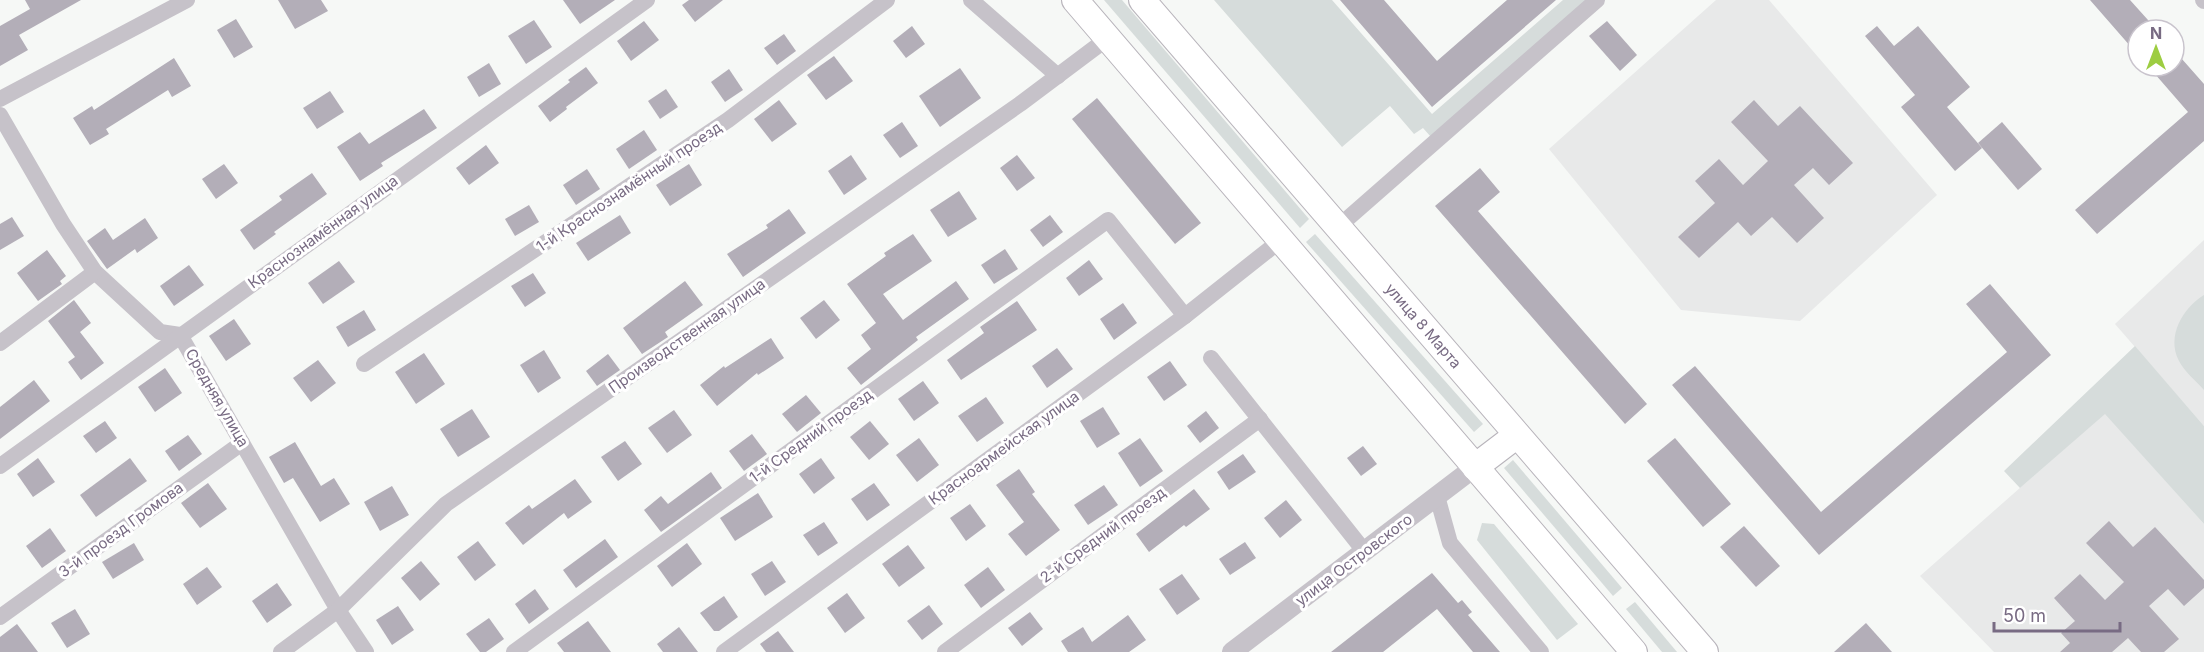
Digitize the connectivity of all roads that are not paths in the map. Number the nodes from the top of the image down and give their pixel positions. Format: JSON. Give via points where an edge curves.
{"nodes":[{"id":1,"x":187,"y":0,"type":"edge"},
{"id":2,"x":647,"y":0,"type":"edge"},
{"id":3,"x":887,"y":0,"type":"edge"},
{"id":4,"x":971,"y":0,"type":"edge"},
{"id":5,"x":1075,"y":0,"type":"edge"},
{"id":6,"x":1142,"y":0,"type":"edge"},
{"id":7,"x":1597,"y":0,"type":"edge"},
{"id":8,"x":1108,"y":38,"type":"junction"},
{"id":9,"x":1058,"y":76,"type":"junction"},
{"id":10,"x":0,"y":99,"type":"edge"},
{"id":11,"x":0,"y":115,"type":"edge"},
{"id":12,"x":1338,"y":227,"type":"junction"},
{"id":13,"x":1281,"y":240,"type":"junction"},
{"id":14,"x":95,"y":272,"type":"junction"},
{"id":15,"x":1185,"y":316,"type":"junction"},
{"id":16,"x":180,"y":335,"type":"junction"},
{"id":17,"x":0,"y":342,"type":"edge"},
{"id":18,"x":1211,"y":358,"type":"dead end"},
{"id":19,"x":364,"y":364,"type":"dead end"},
{"id":20,"x":1260,"y":419,"type":"junction"},
{"id":21,"x":1517,"y":435,"type":"junction"},
{"id":22,"x":242,"y":442,"type":"junction"},
{"id":23,"x":0,"y":466,"type":"edge"},
{"id":24,"x":1475,"y":467,"type":"junction"},
{"id":25,"x":1437,"y":496,"type":"junction"},
{"id":26,"x":1365,"y":552,"type":"junction"},
{"id":27,"x":338,"y":610,"type":"junction"},
{"id":28,"x":0,"y":617,"type":"edge"},
{"id":29,"x":281,"y":652,"type":"edge"},
{"id":30,"x":366,"y":652,"type":"edge"},
{"id":31,"x":514,"y":652,"type":"edge"},
{"id":32,"x":724,"y":652,"type":"edge"},
{"id":33,"x":945,"y":652,"type":"edge"},
{"id":34,"x":1232,"y":652,"type":"edge"},
{"id":35,"x":1540,"y":652,"type":"edge"},
{"id":36,"x":1634,"y":652,"type":"edge"},
{"id":37,"x":1705,"y":652,"type":"edge"}],
"edges":[{"from":1,"to":10,"type":"street"},
{"from":2,"to":16,"type":"street","name":"Краснознамённая улица"},
{"from":3,"to":19,"type":"street","name":"1-й Краснознамённый проезд","via":[[728,120]]},
{"from":4,"to":9,"type":"street"},
{"from":5,"to":8,"type":"main road"},
{"from":6,"to":12,"type":"main road","name":"улица 8 Марта"},
{"from":7,"to":12,"type":"street"},
{"from":8,"to":9,"type":"street","name":"Производственная улица"},
{"from":8,"to":13,"type":"main road"},
{"from":9,"to":27,"type":"street","name":"Производственная улица","via":[[446,504]]},
{"from":11,"to":14,"type":"street","name":"Средняя улица"},
{"from":12,"to":21,"type":"main road","name":"улица 8 Марта"},
{"from":13,"to":15,"type":"street","name":"Красноармейская улица"},
{"from":13,"to":24,"type":"main road"},
{"from":14,"to":16,"type":"street","name":"Средняя улица","via":[[160,332]]},
{"from":14,"to":17,"type":"street"},
{"from":15,"to":31,"type":"street","name":"1-й Средний проезд","via":[[1108,220]]},
{"from":15,"to":32,"type":"street","name":"Красноармейская улица"},
{"from":16,"to":22,"type":"street","name":"Средняя улица"},
{"from":16,"to":23,"type":"street","name":"Краснознамённая улица"},
{"from":18,"to":20,"type":"street"},
{"from":20,"to":26,"type":"street"},
{"from":20,"to":33,"type":"street","name":"2-й Средний проезд"},
{"from":21,"to":24,"type":"main road"},
{"from":21,"to":37,"type":"main road","name":"улица 8 Марта"},
{"from":22,"to":27,"type":"street","name":"Средняя улица"},
{"from":22,"to":28,"type":"street","name":"3-й проезд Громова"},
{"from":24,"to":25,"type":"street","name":"улица Островского"},
{"from":24,"to":36,"type":"main road"},
{"from":25,"to":26,"type":"street","name":"улица Островского"},
{"from":25,"to":35,"type":"street","via":[[1450,543]]},
{"from":26,"to":34,"type":"street","name":"улица Островского"},
{"from":27,"to":29,"type":"street","name":"Производственная улица"},
{"from":27,"to":30,"type":"street","name":"Средняя улица"}]}
